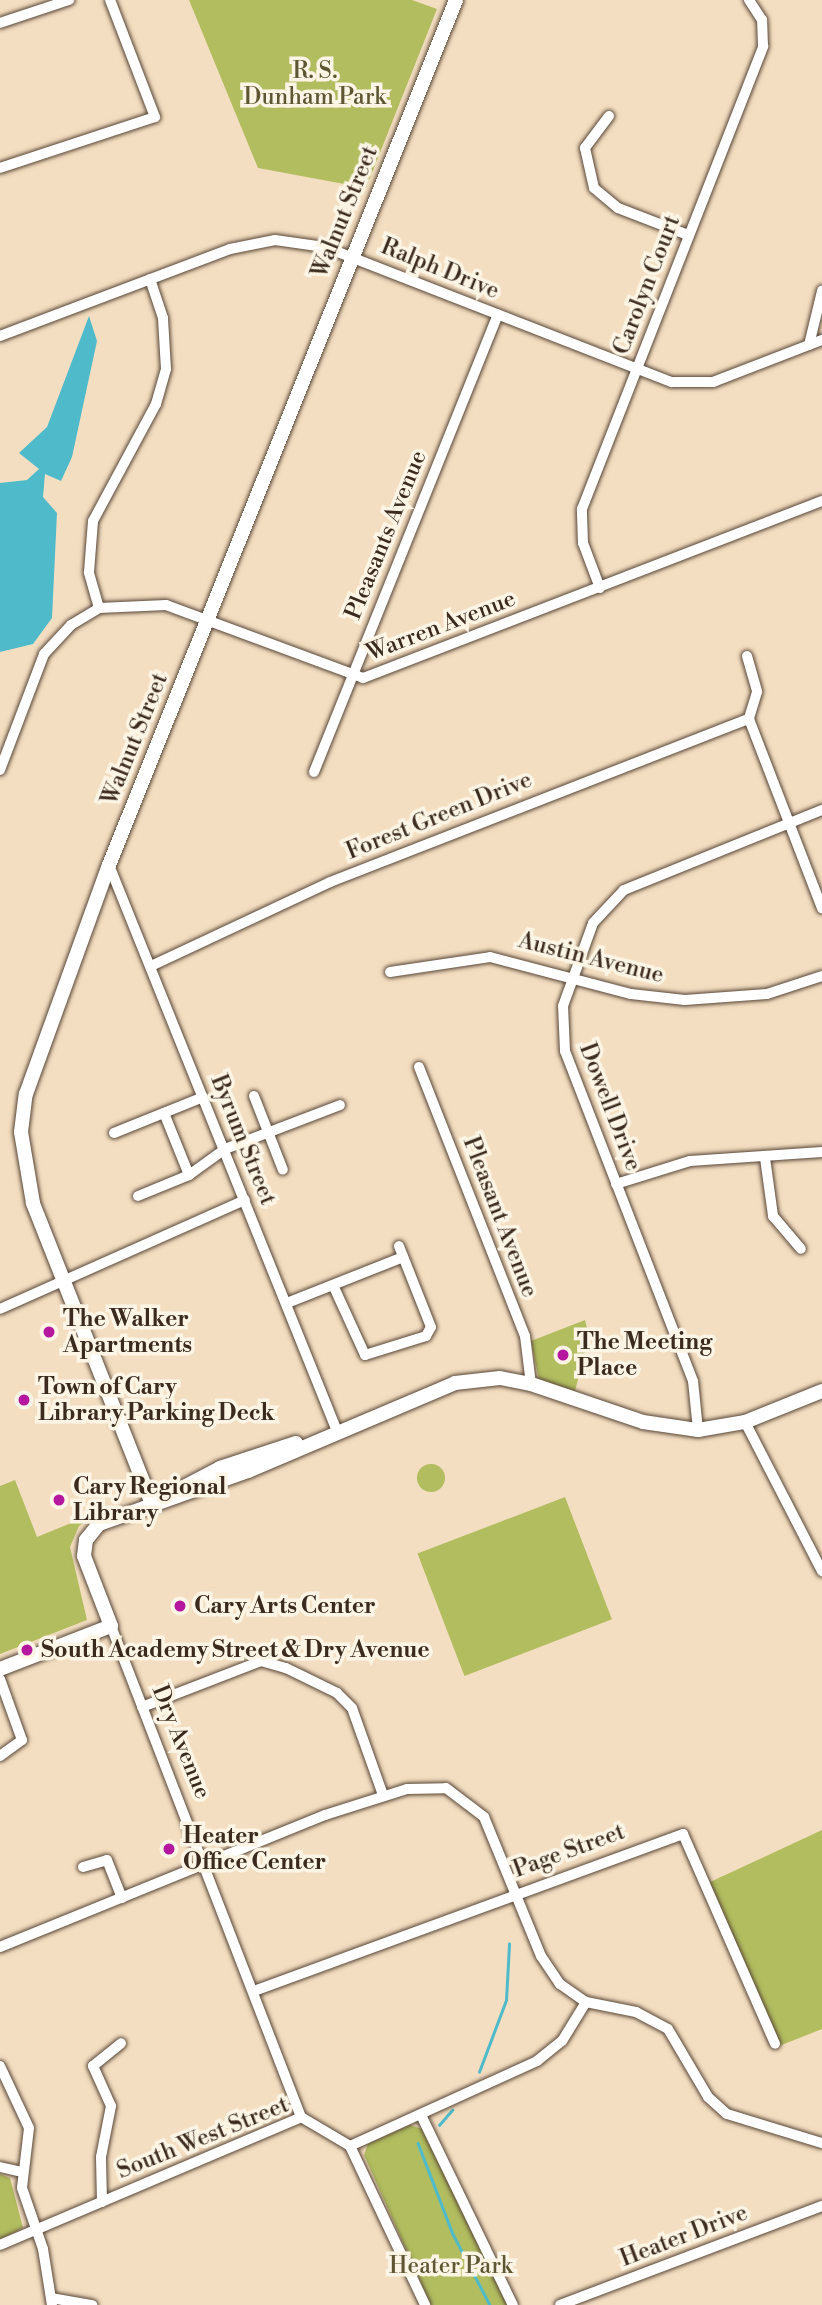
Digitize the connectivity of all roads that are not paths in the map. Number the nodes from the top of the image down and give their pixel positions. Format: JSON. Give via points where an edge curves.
{"nodes":[{"id":1,"x":69,"y":0,"type":"edge"},
{"id":2,"x":110,"y":0,"type":"edge"},
{"id":3,"x":456,"y":0,"type":"edge"},
{"id":4,"x":749,"y":0,"type":"edge"},
{"id":5,"x":0,"y":23,"type":"edge"},
{"id":6,"x":609,"y":116,"type":"dead end"},
{"id":7,"x":0,"y":168,"type":"edge"},
{"id":8,"x":688,"y":235,"type":"junction"},
{"id":9,"x":352,"y":256,"type":"junction"},
{"id":10,"x":150,"y":279,"type":"junction"},
{"id":11,"x":822,"y":291,"type":"edge"},
{"id":12,"x":498,"y":315,"type":"junction"},
{"id":13,"x":0,"y":336,"type":"edge"},
{"id":14,"x":822,"y":340,"type":"edge"},
{"id":15,"x":809,"y":345,"type":"junction"},
{"id":16,"x":638,"y":369,"type":"junction"},
{"id":17,"x":822,"y":500,"type":"edge"},
{"id":18,"x":600,"y":588,"type":"junction"},
{"id":19,"x":99,"y":608,"type":"junction"},
{"id":20,"x":208,"y":620,"type":"junction"},
{"id":21,"x":747,"y":656,"type":"dead end"},
{"id":22,"x":351,"y":679,"type":"junction"},
{"id":23,"x":748,"y":719,"type":"junction"},
{"id":24,"x":0,"y":770,"type":"edge"},
{"id":25,"x":314,"y":772,"type":"dead end"},
{"id":26,"x":822,"y":810,"type":"edge"},
{"id":27,"x":789,"y":822,"type":"junction"},
{"id":28,"x":109,"y":865,"type":"junction"},
{"id":29,"x":822,"y":908,"type":"edge"},
{"id":30,"x":150,"y":966,"type":"junction"},
{"id":31,"x":390,"y":972,"type":"dead end"},
{"id":32,"x":571,"y":974,"type":"junction"},
{"id":33,"x":822,"y":976,"type":"edge"},
{"id":34,"x":419,"y":1068,"type":"dead end"},
{"id":35,"x":254,"y":1096,"type":"dead end"},
{"id":36,"x":203,"y":1097,"type":"junction"},
{"id":37,"x":340,"y":1105,"type":"dead end"},
{"id":38,"x":164,"y":1113,"type":"junction"},
{"id":39,"x":114,"y":1133,"type":"dead end"},
{"id":40,"x":268,"y":1133,"type":"junction"},
{"id":41,"x":225,"y":1149,"type":"junction"},
{"id":42,"x":822,"y":1152,"type":"edge"},
{"id":43,"x":765,"y":1158,"type":"junction"},
{"id":44,"x":283,"y":1170,"type":"dead end"},
{"id":45,"x":189,"y":1175,"type":"junction"},
{"id":46,"x":617,"y":1184,"type":"junction"},
{"id":47,"x":138,"y":1196,"type":"dead end"},
{"id":48,"x":245,"y":1199,"type":"junction"},
{"id":49,"x":801,"y":1248,"type":"dead end"},
{"id":50,"x":63,"y":1280,"type":"junction"},
{"id":51,"x":333,"y":1285,"type":"junction"},
{"id":52,"x":287,"y":1303,"type":"junction"},
{"id":53,"x":0,"y":1309,"type":"edge"},
{"id":54,"x":531,"y":1384,"type":"junction"},
{"id":55,"x":822,"y":1391,"type":"edge"},
{"id":56,"x":745,"y":1422,"type":"junction"},
{"id":57,"x":698,"y":1430,"type":"junction"},
{"id":58,"x":337,"y":1431,"type":"junction"},
{"id":59,"x":155,"y":1503,"type":"junction"},
{"id":60,"x":822,"y":1571,"type":"edge"},
{"id":61,"x":111,"y":1626,"type":"junction"},
{"id":62,"x":0,"y":1669,"type":"edge"},
{"id":63,"x":0,"y":1679,"type":"edge"},
{"id":64,"x":142,"y":1707,"type":"junction"},
{"id":65,"x":0,"y":1756,"type":"edge"},
{"id":66,"x":383,"y":1795,"type":"junction"},
{"id":67,"x":205,"y":1864,"type":"junction"},
{"id":68,"x":83,"y":1867,"type":"dead end"},
{"id":69,"x":517,"y":1893,"type":"junction"},
{"id":70,"x":122,"y":1898,"type":"junction"},
{"id":71,"x":0,"y":1947,"type":"edge"},
{"id":72,"x":254,"y":1991,"type":"junction"},
{"id":73,"x":586,"y":2002,"type":"junction"},
{"id":74,"x":121,"y":2043,"type":"dead end"},
{"id":75,"x":775,"y":2044,"type":"dead end"},
{"id":76,"x":0,"y":2066,"type":"edge"},
{"id":77,"x":421,"y":2115,"type":"junction"},
{"id":78,"x":301,"y":2117,"type":"junction"},
{"id":79,"x":822,"y":2143,"type":"edge"},
{"id":80,"x":350,"y":2146,"type":"junction"},
{"id":81,"x":0,"y":2167,"type":"edge"},
{"id":82,"x":22,"y":2172,"type":"junction"},
{"id":83,"x":102,"y":2202,"type":"junction"},
{"id":84,"x":822,"y":2206,"type":"edge"},
{"id":85,"x":36,"y":2229,"type":"junction"},
{"id":86,"x":0,"y":2245,"type":"edge"},
{"id":87,"x":51,"y":2302,"type":"edge"},
{"id":88,"x":92,"y":2305,"type":"edge"},
{"id":89,"x":425,"y":2305,"type":"edge"},
{"id":90,"x":513,"y":2305,"type":"edge"},
{"id":91,"x":560,"y":2305,"type":"edge"}],
"edges":[{"from":1,"to":5,"type":"street"},
{"from":2,"to":7,"type":"street","via":[[155,117]]},
{"from":3,"to":9,"type":"main road","name":"Walnut Street"},
{"from":4,"to":8,"type":"street","name":"Carolyn Court","via":[[762,20],[763,46]]},
{"from":6,"to":8,"type":"street","via":[[585,149],[594,188],[618,208]]},
{"from":8,"to":16,"type":"street","name":"Carolyn Court"},
{"from":9,"to":10,"type":"street","name":"Ralph Drive","via":[[306,242],[263,241]]},
{"from":9,"to":12,"type":"street","name":"Ralph Drive"},
{"from":9,"to":20,"type":"main road","name":"Walnut Street"},
{"from":10,"to":13,"type":"street","name":"Ralph Drive"},
{"from":10,"to":19,"type":"street","via":[[163,318],[166,369],[156,404],[93,521],[89,572]]},
{"from":11,"to":15,"type":"street"},
{"from":12,"to":16,"type":"street","name":"Ralph Drive"},
{"from":12,"to":22,"type":"street","name":"Pleasants Avenue"},
{"from":14,"to":15,"type":"street","name":"Ralph Drive"},
{"from":15,"to":16,"type":"street","name":"Ralph Drive","via":[[703,384],[672,382]]},
{"from":16,"to":18,"type":"street","name":"Carolyn Court","via":[[582,509],[583,543]]},
{"from":17,"to":18,"type":"street","name":"Warren Avenue"},
{"from":18,"to":22,"type":"street","name":"Warren Avenue"},
{"from":19,"to":20,"type":"street","name":"Warren Avenue","via":[[150,602]]},
{"from":19,"to":24,"type":"street","name":"Warren Avenue","via":[[71,625],[44,654]]},
{"from":20,"to":22,"type":"street","name":"Warren Avenue"},
{"from":20,"to":28,"type":"main road","name":"Walnut Street"},
{"from":21,"to":23,"type":"street","via":[[757,692]]},
{"from":22,"to":25,"type":"street","name":"Pleasants Avenue"},
{"from":23,"to":27,"type":"street"},
{"from":23,"to":30,"type":"street","name":"Forest Green Drive","via":[[330,881]]},
{"from":26,"to":27,"type":"street","name":"Dowell Drive"},
{"from":27,"to":29,"type":"street"},
{"from":27,"to":32,"type":"street","name":"Dowell Drive","via":[[624,890],[593,923]]},
{"from":28,"to":30,"type":"street","name":"Byrum Street"},
{"from":28,"to":50,"type":"main road","name":"Walnut Street","via":[[40,1049],[22,1118],[26,1180]]},
{"from":30,"to":36,"type":"street","name":"Byrum Street"},
{"from":31,"to":32,"type":"street","name":"Austin Avenue","via":[[490,957]]},
{"from":32,"to":33,"type":"street","name":"Austin Avenue","via":[[631,994],[685,1000],[767,994]]},
{"from":32,"to":46,"type":"street","name":"Dowell Drive","via":[[562,1041]]},
{"from":34,"to":54,"type":"street","name":"Pleasant Avenue","via":[[525,1336]]},
{"from":35,"to":40,"type":"street"},
{"from":36,"to":38,"type":"street"},
{"from":36,"to":41,"type":"street","name":"Byrum Street"},
{"from":37,"to":40,"type":"street"},
{"from":38,"to":39,"type":"street"},
{"from":38,"to":45,"type":"street"},
{"from":40,"to":41,"type":"street"},
{"from":40,"to":44,"type":"street"},
{"from":41,"to":45,"type":"street"},
{"from":41,"to":48,"type":"street","name":"Byrum Street"},
{"from":42,"to":43,"type":"street"},
{"from":43,"to":46,"type":"street","via":[[690,1161]]},
{"from":43,"to":49,"type":"street","via":[[773,1216]]},
{"from":45,"to":47,"type":"street"},
{"from":46,"to":57,"type":"street","name":"Dowell Drive","via":[[693,1381]]},
{"from":48,"to":50,"type":"street"},
{"from":48,"to":52,"type":"street","name":"Byrum Street"},
{"from":50,"to":53,"type":"street"},
{"from":50,"to":59,"type":"main road","name":"Walnut Street"},
{"from":51,"to":51,"type":"street","via":[[365,1355],[426,1336],[431,1327],[401,1251]]},
{"from":51,"to":52,"type":"street"},
{"from":52,"to":58,"type":"street","name":"Byrum Street"},
{"from":54,"to":57,"type":"main road","via":[[643,1422]]},
{"from":54,"to":58,"type":"main road","via":[[485,1378],[454,1383]]},
{"from":55,"to":56,"type":"main road"},
{"from":56,"to":57,"type":"main road"},
{"from":56,"to":60,"type":"street"},
{"from":58,"to":59,"type":"main road"},
{"from":59,"to":61,"type":"main road","name":"Dry Avenue","via":[[99,1524],[86,1540],[86,1563]]},
{"from":61,"to":62,"type":"main road"},
{"from":61,"to":64,"type":"street","name":"Dry Avenue"},
{"from":63,"to":65,"type":"street","via":[[22,1740]]},
{"from":64,"to":66,"type":"street","via":[[261,1661],[286,1668],[337,1693],[352,1708]]},
{"from":64,"to":67,"type":"street","name":"Dry Avenue"},
{"from":66,"to":67,"type":"street"},
{"from":66,"to":69,"type":"street","via":[[429,1786],[465,1798],[489,1828]]},
{"from":67,"to":70,"type":"street"},
{"from":67,"to":72,"type":"street","name":"Dry Avenue"},
{"from":68,"to":70,"type":"street","via":[[107,1860]]},
{"from":69,"to":72,"type":"street","name":"Page Street"},
{"from":69,"to":73,"type":"street","via":[[545,1965]]},
{"from":69,"to":75,"type":"street","name":"Page Street","via":[[686,1835]]},
{"from":70,"to":71,"type":"street"},
{"from":72,"to":78,"type":"street","name":"Dry Avenue"},
{"from":73,"to":77,"type":"street","via":[[562,2041],[537,2061]]},
{"from":73,"to":79,"type":"street","via":[[636,2012],[668,2029],[708,2097],[727,2114]]},
{"from":74,"to":83,"type":"street","via":[[93,2066],[111,2106],[101,2157]]},
{"from":76,"to":82,"type":"street","via":[[29,2128]]},
{"from":77,"to":80,"type":"street"},
{"from":77,"to":90,"type":"street"},
{"from":78,"to":80,"type":"street","name":"South West Street"},
{"from":78,"to":83,"type":"street","name":"South West Street"},
{"from":80,"to":89,"type":"street"},
{"from":81,"to":82,"type":"street"},
{"from":82,"to":85,"type":"street"},
{"from":83,"to":85,"type":"street","name":"South West Street"},
{"from":84,"to":91,"type":"street","name":"Heater Drive"},
{"from":85,"to":86,"type":"street","name":"South West Street"},
{"from":85,"to":87,"type":"street"},
{"from":87,"to":88,"type":"street"}]}
